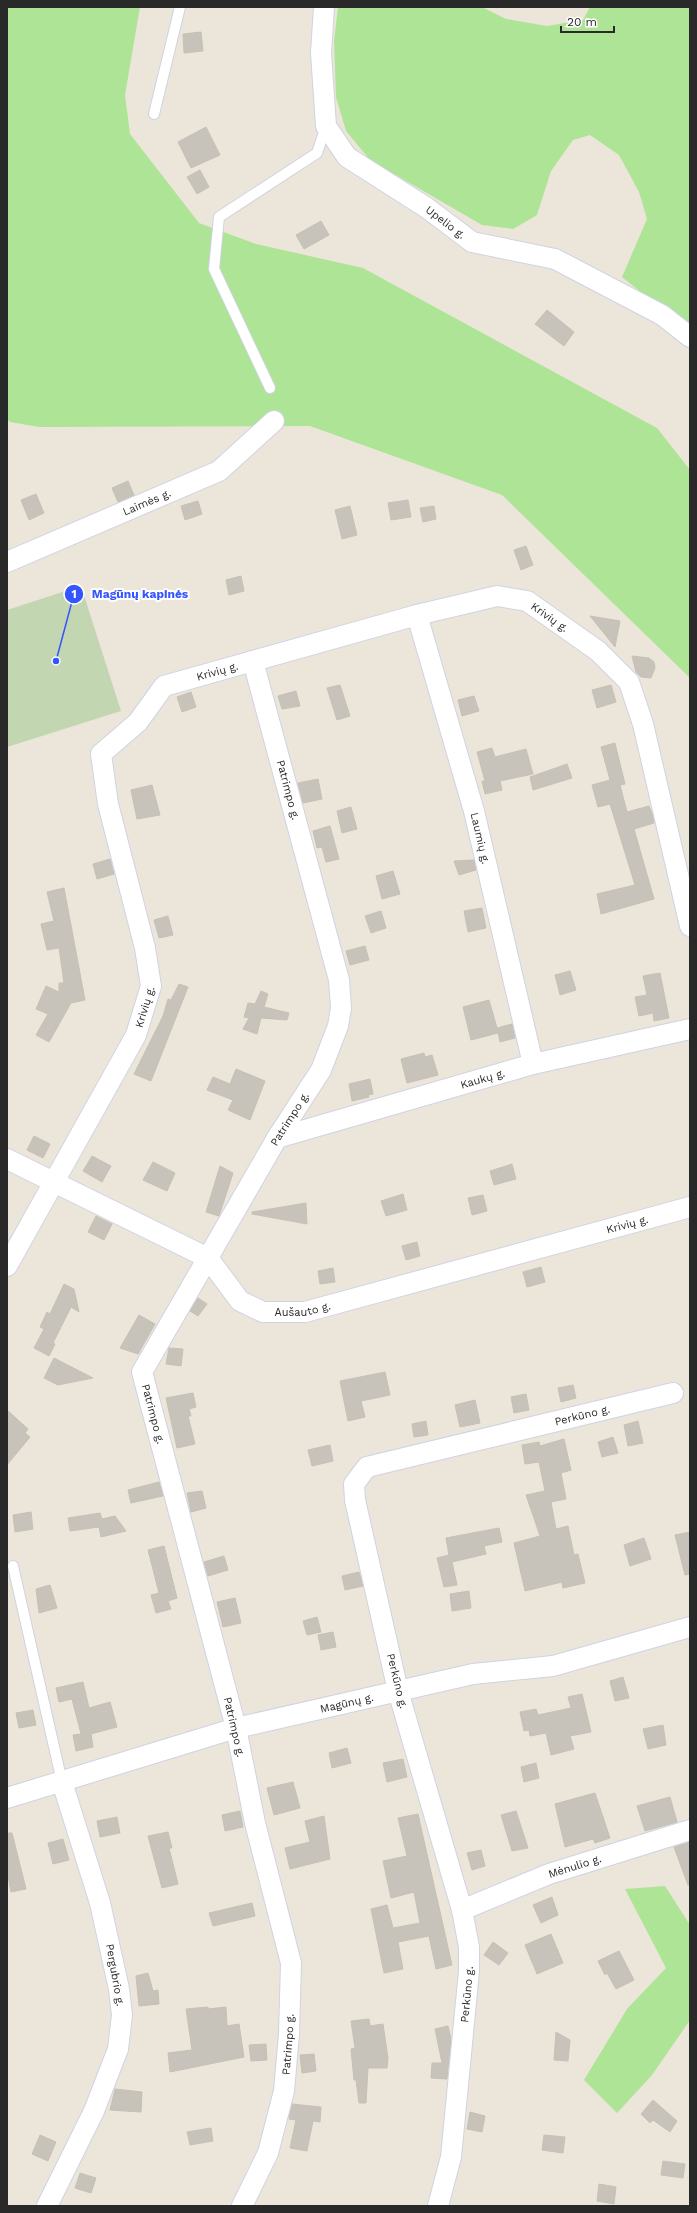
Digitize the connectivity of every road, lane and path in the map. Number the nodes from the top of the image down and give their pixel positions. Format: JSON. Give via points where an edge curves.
{"nodes":[{"id":1,"x":180,"y":7,"type":"edge"},
{"id":2,"x":324,"y":7,"type":"edge"},
{"id":3,"x":154,"y":114,"type":"dead end"},
{"id":4,"x":326,"y":126,"type":"junction"},
{"id":5,"x":690,"y":337,"type":"edge"},
{"id":6,"x":270,"y":388,"type":"dead end"},
{"id":7,"x":274,"y":421,"type":"dead end"},
{"id":8,"x":7,"y":562,"type":"edge"},
{"id":9,"x":417,"y":615,"type":"junction"},
{"id":10,"x":253,"y":661,"type":"junction"},
{"id":11,"x":690,"y":926,"type":"edge"},
{"id":12,"x":690,"y":1029,"type":"edge"},
{"id":13,"x":533,"y":1064,"type":"junction"},
{"id":14,"x":277,"y":1138,"type":"junction"},
{"id":15,"x":7,"y":1159,"type":"edge"},
{"id":16,"x":54,"y":1181,"type":"junction"},
{"id":17,"x":690,"y":1207,"type":"edge"},
{"id":18,"x":565,"y":1241,"type":"joint"},
{"id":19,"x":208,"y":1258,"type":"junction"},
{"id":20,"x":7,"y":1266,"type":"edge"},
{"id":21,"x":673,"y":1393,"type":"dead end"},
{"id":22,"x":13,"y":1566,"type":"dead end"},
{"id":23,"x":690,"y":1627,"type":"edge"},
{"id":24,"x":398,"y":1691,"type":"junction"},
{"id":25,"x":236,"y":1728,"type":"junction"},
{"id":26,"x":62,"y":1782,"type":"junction"},
{"id":27,"x":7,"y":1798,"type":"edge"},
{"id":28,"x":690,"y":1830,"type":"edge"},
{"id":29,"x":462,"y":1910,"type":"junction"},
{"id":30,"x":47,"y":2206,"type":"edge"},
{"id":31,"x":242,"y":2206,"type":"edge"},
{"id":32,"x":438,"y":2206,"type":"edge"}],
"edges":[{"from":1,"to":3,"type":"lane"},
{"from":2,"to":4,"type":"street","via":[[321,53]]},
{"from":4,"to":5,"type":"street","name":"Upelio g.","via":[[347,157],[427,208],[472,242],[555,259],[662,315]]},
{"from":4,"to":6,"type":"lane","via":[[317,153],[219,217],[214,269]]},
{"from":7,"to":8,"type":"street","name":"Laimės g.","via":[[219,471]]},
{"from":9,"to":10,"type":"street","name":"Krivių g."},
{"from":9,"to":11,"type":"street","name":"Krivių g.","via":[[497,596],[527,601],[598,651],[629,682],[643,724]]},
{"from":9,"to":13,"type":"street","name":"Laumių g.","via":[[474,810]]},
{"from":10,"to":14,"type":"street","name":"Patrimpo g.","via":[[339,980],[341,1008],[338,1026],[321,1070]]},
{"from":10,"to":16,"type":"street","name":"Krivių g.","via":[[164,686],[138,722],[101,754],[108,804],[145,948],[151,986],[136,1035]]},
{"from":12,"to":13,"type":"street","name":"Kaukų g."},
{"from":13,"to":14,"type":"street","name":"Kaukų g."},
{"from":14,"to":19,"type":"street","name":"Patrimpo g."},
{"from":15,"to":16,"type":"street","name":"Aušauto g."},
{"from":16,"to":19,"type":"street","name":"Aušauto g."},
{"from":16,"to":20,"type":"street","name":"Krivių g."},
{"from":17,"to":18,"type":"street","name":"Krivių g."},
{"from":18,"to":19,"type":"street","name":"Aušauto g.","via":[[305,1312],[281,1314],[263,1312],[240,1301]]},
{"from":19,"to":25,"type":"street","name":"Patrimpo g.","via":[[142,1372]]},
{"from":21,"to":24,"type":"street","name":"Perkūno g.","via":[[367,1467],[354,1484],[355,1500]]},
{"from":22,"to":26,"type":"lane"},
{"from":23,"to":24,"type":"street","name":"Magūnų g.","via":[[553,1666],[473,1674]]},
{"from":24,"to":25,"type":"street","name":"Magūnų g."},
{"from":24,"to":29,"type":"street","name":"Perkūno g."},
{"from":25,"to":26,"type":"street","name":"Magūnų g."},
{"from":25,"to":31,"type":"street","name":"Patrimpo g.","via":[[255,1823],[291,1963],[284,2091],[268,2153]]},
{"from":26,"to":27,"type":"street","name":"Magūnų g."},
{"from":26,"to":30,"type":"street","name":"Pergubrio g.","via":[[100,1903],[119,1989],[122,2015],[118,2049],[94,2111]]},
{"from":28,"to":29,"type":"street","name":"Mėnulio g.","via":[[549,1874]]},
{"from":29,"to":32,"type":"street","name":"Perkūno g.","via":[[469,1948],[469,1972],[451,2157]]}]}
